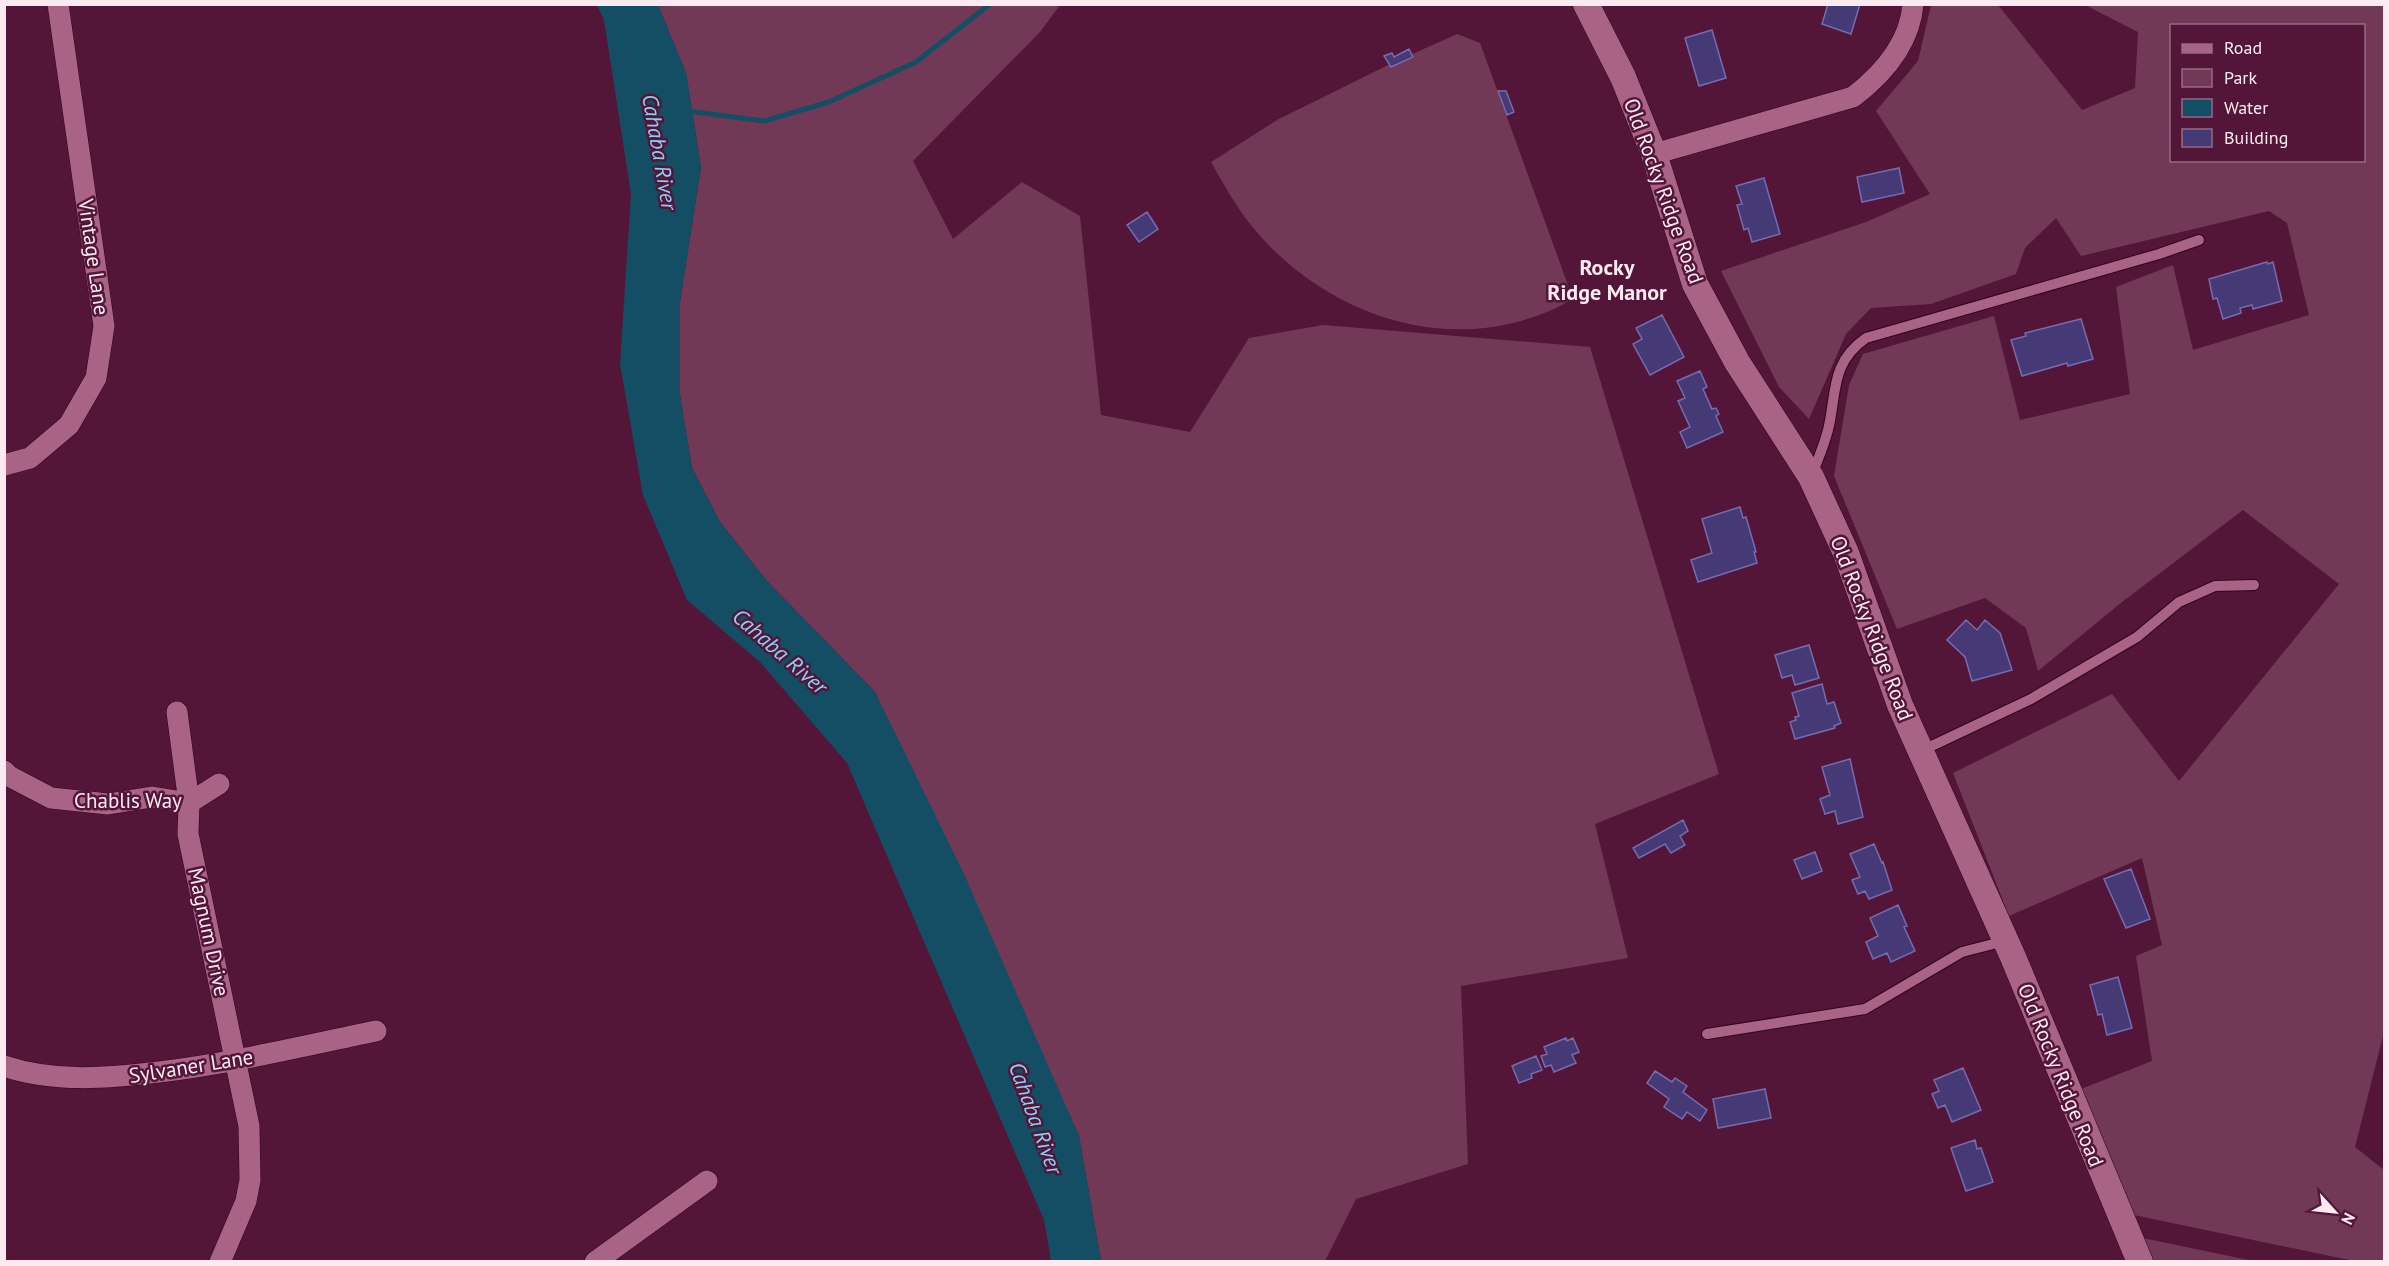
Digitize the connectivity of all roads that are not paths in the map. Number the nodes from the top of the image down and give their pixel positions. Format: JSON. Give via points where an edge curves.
{"nodes":[{"id":1,"x":58,"y":4,"type":"edge"},
{"id":2,"x":1586,"y":4,"type":"edge"},
{"id":3,"x":1914,"y":4,"type":"edge"},
{"id":4,"x":1654,"y":154,"type":"junction"},
{"id":5,"x":2199,"y":240,"type":"dead end"},
{"id":6,"x":4,"y":465,"type":"edge"},
{"id":7,"x":1811,"y":477,"type":"junction"},
{"id":8,"x":2254,"y":585,"type":"dead end"},
{"id":9,"x":177,"y":712,"type":"dead end"},
{"id":10,"x":1921,"y":752,"type":"junction"},
{"id":11,"x":4,"y":771,"type":"edge"},
{"id":12,"x":219,"y":784,"type":"dead end"},
{"id":13,"x":189,"y":803,"type":"junction"},
{"id":14,"x":2006,"y":941,"type":"junction"},
{"id":15,"x":376,"y":1031,"type":"dead end"},
{"id":16,"x":1707,"y":1034,"type":"dead end"},
{"id":17,"x":236,"y":1061,"type":"junction"},
{"id":18,"x":4,"y":1066,"type":"edge"},
{"id":19,"x":707,"y":1181,"type":"dead end"},
{"id":20,"x":220,"y":1262,"type":"edge"},
{"id":21,"x":595,"y":1262,"type":"edge"},
{"id":22,"x":2140,"y":1262,"type":"edge"}],
"edges":[{"from":1,"to":6,"type":"street","name":"Vintage Lane","via":[[104,326],[96,378],[69,425],[30,458]]},
{"from":2,"to":4,"type":"street","name":"Old Rocky Ridge Road","via":[[1623,77]]},
{"from":3,"to":4,"type":"street","via":[[1901,45],[1878,78],[1853,97]]},
{"from":4,"to":7,"type":"street","name":"Old Rocky Ridge Road","via":[[1695,284],[1737,362]]},
{"from":5,"to":7,"type":"lane","via":[[1866,338],[1849,352],[1836,376],[1828,429]]},
{"from":7,"to":10,"type":"street","name":"Old Rocky Ridge Road","via":[[1846,553],[1900,705]]},
{"from":8,"to":10,"type":"lane","via":[[2216,586],[2179,602],[2137,637],[2040,693]]},
{"from":9,"to":13,"type":"street","name":"Magnum Drive"},
{"from":10,"to":14,"type":"street","name":"Old Rocky Ridge Road"},
{"from":11,"to":13,"type":"street","name":"Chablis Way","via":[[51,798],[74,802],[108,804],[152,797]]},
{"from":12,"to":13,"type":"street","name":"Chablis Way"},
{"from":13,"to":17,"type":"street","name":"Magnum Drive","via":[[188,834]]},
{"from":14,"to":16,"type":"lane","via":[[1962,952],[1865,1009]]},
{"from":14,"to":22,"type":"street","name":"Old Rocky Ridge Road"},
{"from":15,"to":17,"type":"street","name":"Sylvaner Lane"},
{"from":17,"to":18,"type":"street","name":"Sylvaner Lane","via":[[126,1076],[71,1078]]},
{"from":17,"to":20,"type":"street","name":"Magnum Drive","via":[[249,1126],[250,1180],[246,1201]]},
{"from":19,"to":21,"type":"street"}]}
